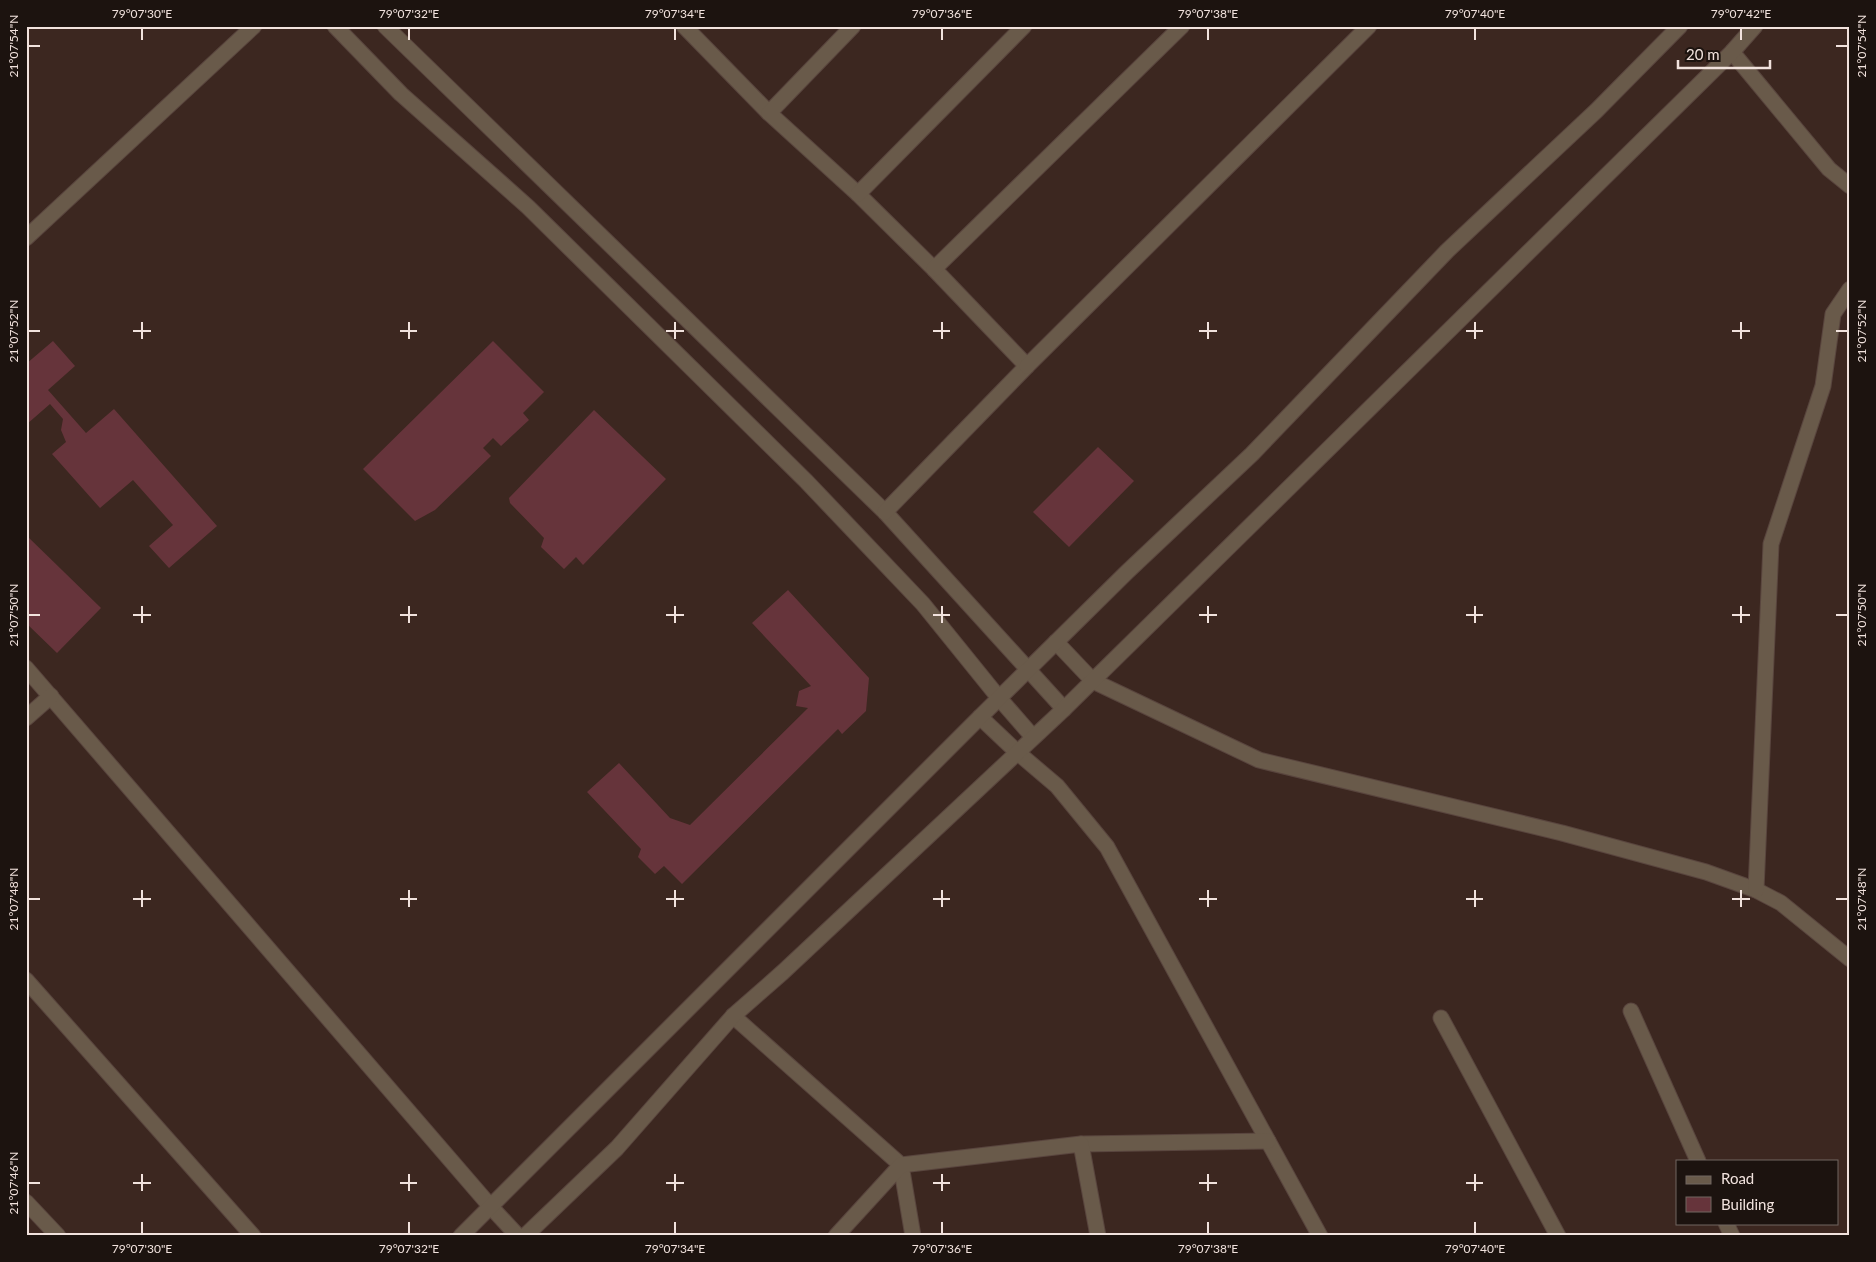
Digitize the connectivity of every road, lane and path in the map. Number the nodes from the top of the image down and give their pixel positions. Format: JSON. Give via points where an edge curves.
{"nodes":[{"id":1,"x":254,"y":26,"type":"edge"},
{"id":2,"x":336,"y":26,"type":"edge"},
{"id":3,"x":385,"y":26,"type":"edge"},
{"id":4,"x":684,"y":26,"type":"edge"},
{"id":5,"x":853,"y":26,"type":"edge"},
{"id":6,"x":1024,"y":26,"type":"edge"},
{"id":7,"x":1182,"y":26,"type":"edge"},
{"id":8,"x":1369,"y":26,"type":"edge"},
{"id":9,"x":1680,"y":26,"type":"edge"},
{"id":10,"x":1755,"y":26,"type":"edge"},
{"id":11,"x":1732,"y":52,"type":"junction"},
{"id":12,"x":769,"y":113,"type":"junction"},
{"id":13,"x":1850,"y":186,"type":"edge"},
{"id":14,"x":858,"y":194,"type":"junction"},
{"id":15,"x":26,"y":238,"type":"edge"},
{"id":16,"x":934,"y":269,"type":"junction"},
{"id":17,"x":1850,"y":289,"type":"edge"},
{"id":18,"x":1027,"y":366,"type":"junction"},
{"id":19,"x":885,"y":512,"type":"junction"},
{"id":20,"x":1056,"y":642,"type":"junction"},
{"id":21,"x":26,"y":668,"type":"edge"},
{"id":22,"x":1028,"y":670,"type":"junction"},
{"id":23,"x":1093,"y":681,"type":"junction"},
{"id":24,"x":51,"y":696,"type":"junction"},
{"id":25,"x":999,"y":698,"type":"junction"},
{"id":26,"x":1064,"y":710,"type":"junction"},
{"id":27,"x":980,"y":717,"type":"junction"},
{"id":28,"x":26,"y":718,"type":"edge"},
{"id":29,"x":1034,"y":737,"type":"junction"},
{"id":30,"x":1017,"y":752,"type":"junction"},
{"id":31,"x":1756,"y":890,"type":"junction"},
{"id":32,"x":1850,"y":958,"type":"edge"},
{"id":33,"x":26,"y":980,"type":"edge"},
{"id":34,"x":1631,"y":1011,"type":"dead end"},
{"id":35,"x":733,"y":1016,"type":"junction"},
{"id":36,"x":1441,"y":1018,"type":"dead end"},
{"id":37,"x":1268,"y":1140,"type":"junction"},
{"id":38,"x":1081,"y":1144,"type":"junction"},
{"id":39,"x":1698,"y":1160,"type":"edge"},
{"id":40,"x":901,"y":1164,"type":"junction"},
{"id":41,"x":26,"y":1202,"type":"edge"},
{"id":42,"x":491,"y":1207,"type":"junction"},
{"id":43,"x":1726,"y":1224,"type":"edge"},
{"id":44,"x":58,"y":1236,"type":"edge"},
{"id":45,"x":254,"y":1236,"type":"edge"},
{"id":46,"x":461,"y":1236,"type":"edge"},
{"id":47,"x":518,"y":1236,"type":"edge"},
{"id":48,"x":525,"y":1236,"type":"edge"},
{"id":49,"x":836,"y":1236,"type":"edge"},
{"id":50,"x":913,"y":1236,"type":"edge"},
{"id":51,"x":1098,"y":1236,"type":"edge"},
{"id":52,"x":1320,"y":1236,"type":"edge"},
{"id":53,"x":1558,"y":1236,"type":"edge"},
{"id":54,"x":1732,"y":1236,"type":"edge"}],
"edges":[{"from":1,"to":15,"type":"street"},
{"from":2,"to":25,"type":"street","via":[[401,94],[528,207],[806,482],[923,604]]},
{"from":3,"to":19,"type":"street"},
{"from":4,"to":12,"type":"street"},
{"from":5,"to":12,"type":"street"},
{"from":6,"to":14,"type":"street"},
{"from":7,"to":16,"type":"street"},
{"from":8,"to":18,"type":"street"},
{"from":9,"to":20,"type":"street","via":[[1596,111],[1446,251],[1252,454]]},
{"from":10,"to":11,"type":"street"},
{"from":11,"to":13,"type":"street","via":[[1829,169]]},
{"from":11,"to":23,"type":"street"},
{"from":12,"to":14,"type":"street"},
{"from":14,"to":16,"type":"street"},
{"from":16,"to":18,"type":"street"},
{"from":17,"to":31,"type":"street","via":[[1833,314],[1823,386],[1771,544]]},
{"from":18,"to":19,"type":"street"},
{"from":19,"to":22,"type":"street"},
{"from":20,"to":22,"type":"street"},
{"from":20,"to":23,"type":"street"},
{"from":21,"to":24,"type":"street"},
{"from":22,"to":25,"type":"street"},
{"from":22,"to":26,"type":"street"},
{"from":23,"to":26,"type":"street"},
{"from":23,"to":31,"type":"street","via":[[1259,760],[1571,835],[1706,872]]},
{"from":24,"to":28,"type":"street"},
{"from":24,"to":42,"type":"street"},
{"from":25,"to":27,"type":"street"},
{"from":25,"to":29,"type":"street"},
{"from":26,"to":29,"type":"street"},
{"from":27,"to":30,"type":"street"},
{"from":27,"to":42,"type":"street"},
{"from":29,"to":30,"type":"street"},
{"from":30,"to":35,"type":"street"},
{"from":30,"to":37,"type":"street","via":[[1057,786],[1107,846]]},
{"from":31,"to":32,"type":"street","via":[[1781,903]]},
{"from":33,"to":45,"type":"street"},
{"from":34,"to":39,"type":"street"},
{"from":35,"to":40,"type":"street"},
{"from":35,"to":48,"type":"street","via":[[617,1148]]},
{"from":36,"to":53,"type":"street"},
{"from":37,"to":38,"type":"street"},
{"from":37,"to":52,"type":"street"},
{"from":38,"to":40,"type":"street"},
{"from":38,"to":51,"type":"street"},
{"from":40,"to":49,"type":"street"},
{"from":40,"to":50,"type":"street"},
{"from":41,"to":44,"type":"street"},
{"from":42,"to":46,"type":"street"},
{"from":42,"to":47,"type":"street"},
{"from":43,"to":54,"type":"street"}]}
